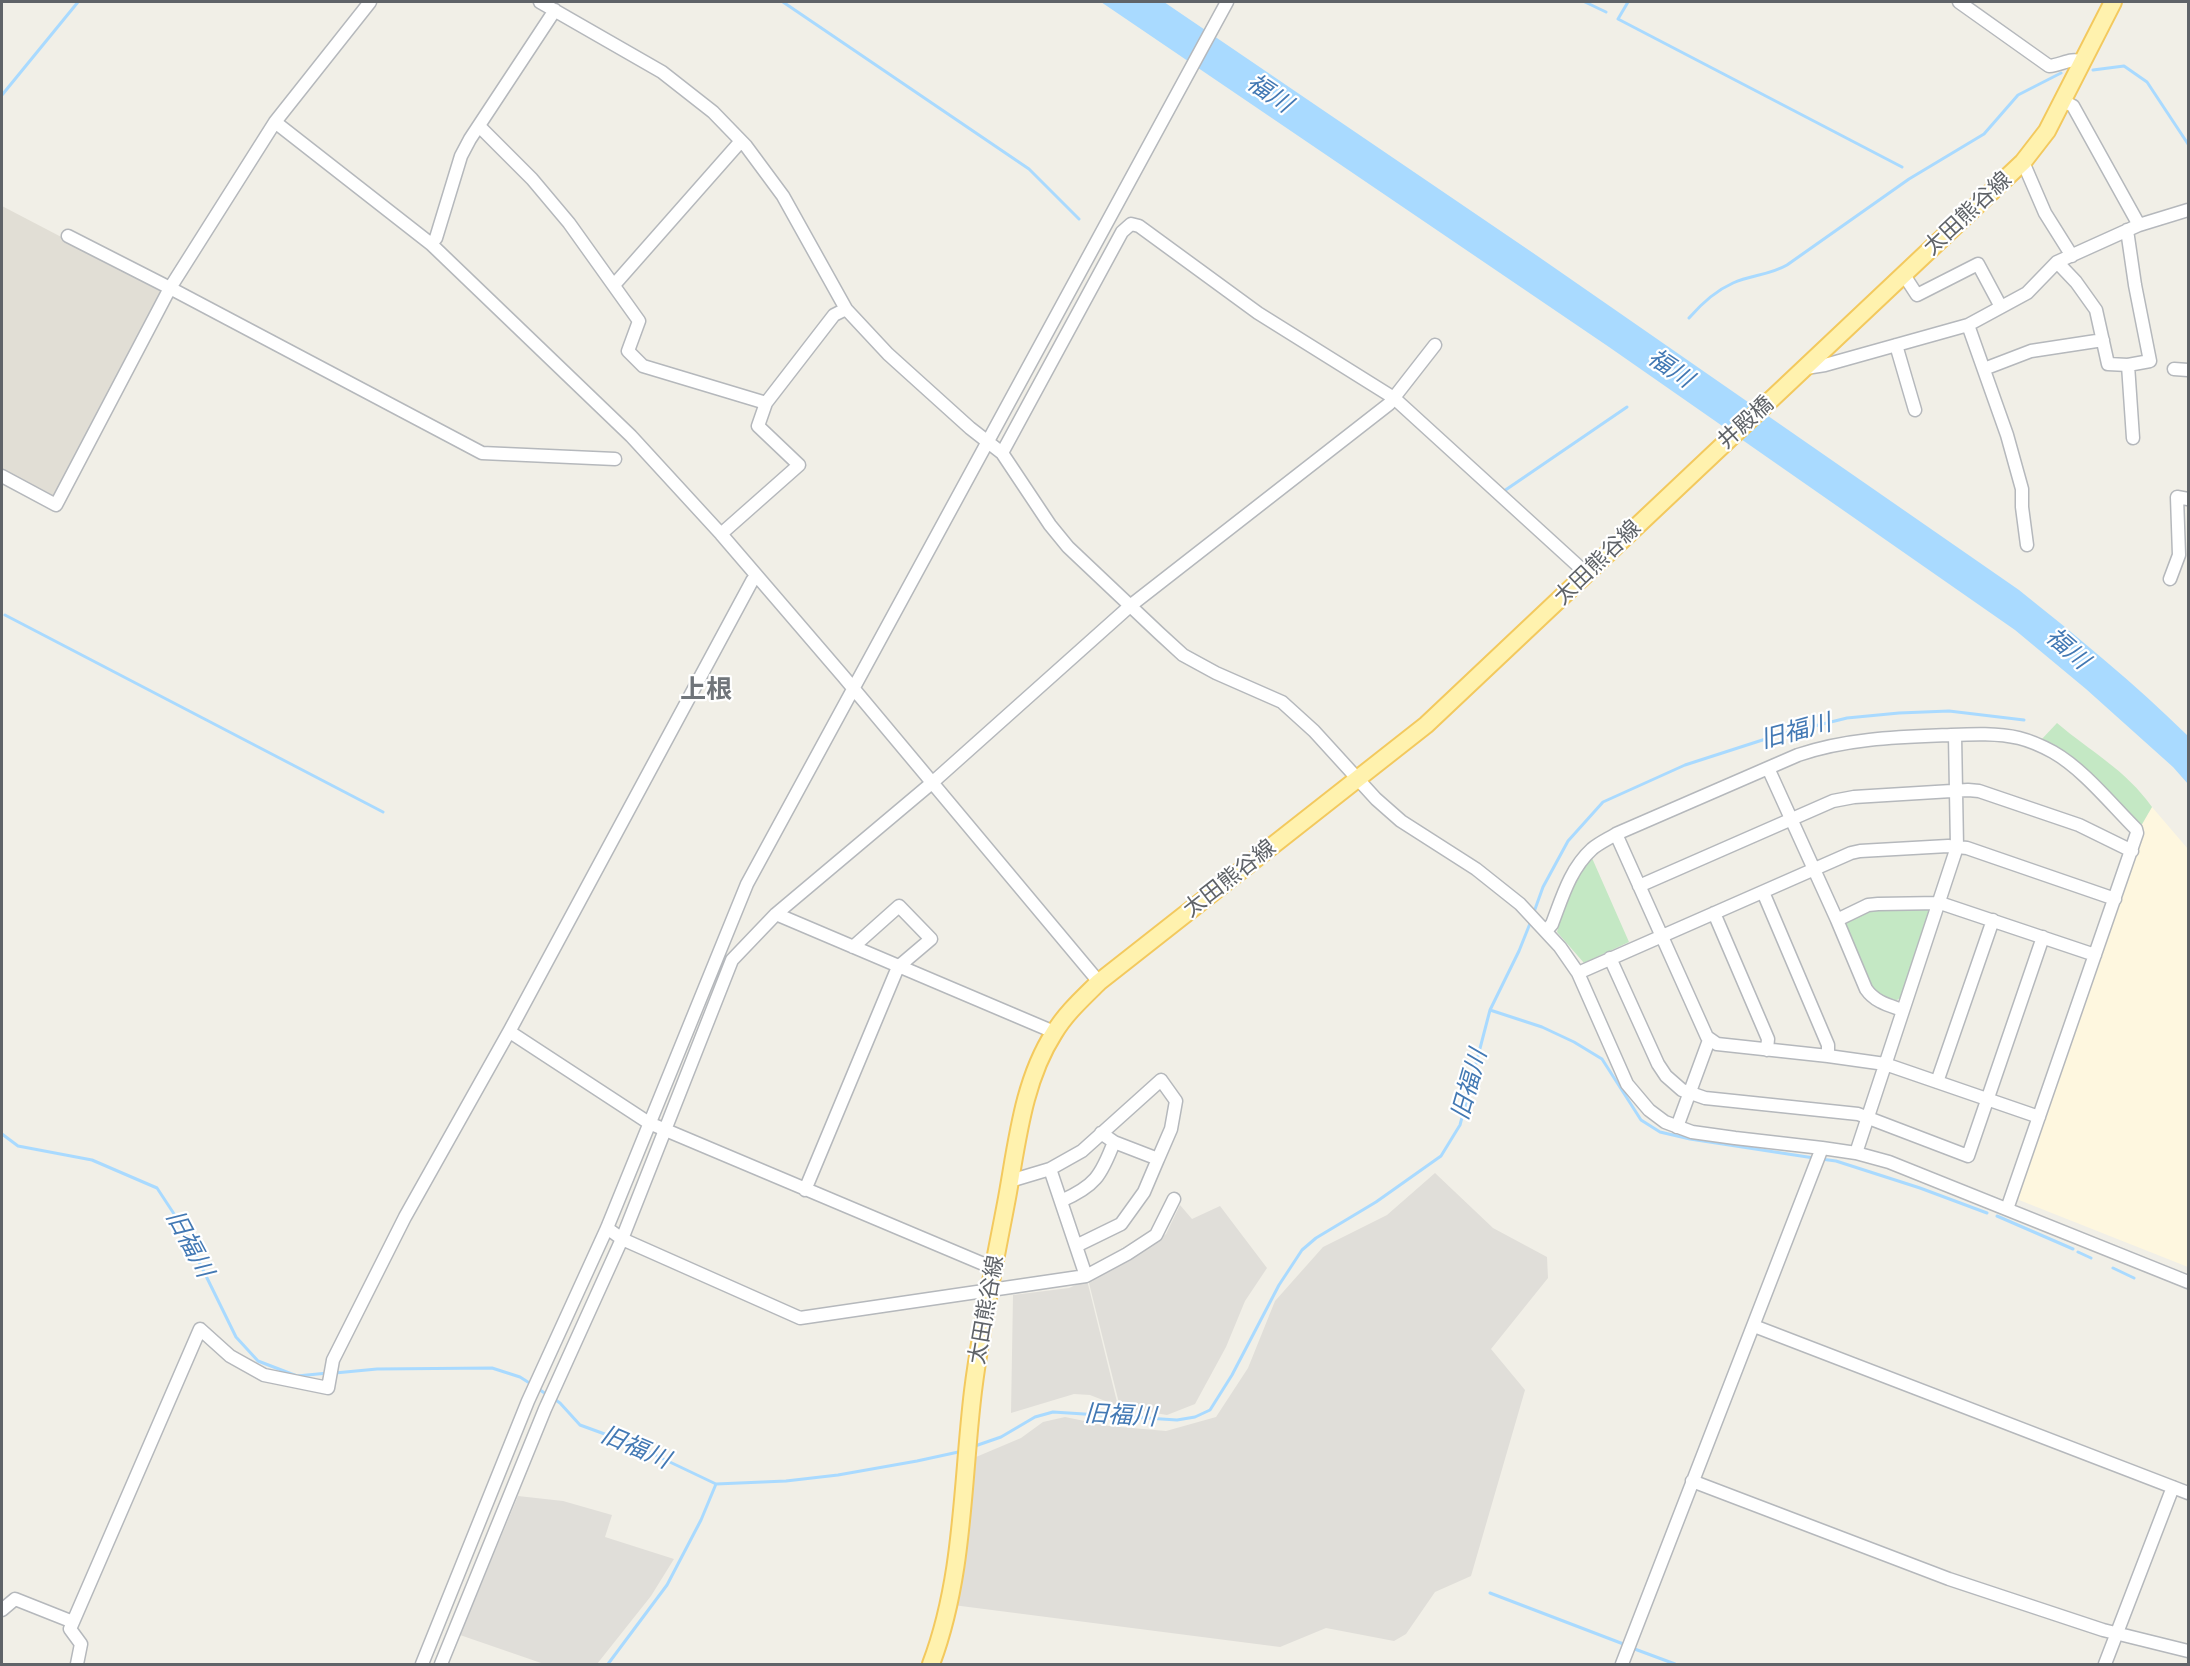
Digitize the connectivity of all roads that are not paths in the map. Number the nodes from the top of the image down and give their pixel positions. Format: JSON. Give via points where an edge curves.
{"nodes":[{"id":1,"x":370,"y":2,"type":"edge"},
{"id":2,"x":540,"y":2,"type":"edge"},
{"id":3,"x":1959,"y":2,"type":"edge"},
{"id":4,"x":2113,"y":2,"type":"edge"},
{"id":5,"x":1225,"y":6,"type":"edge"},
{"id":6,"x":555,"y":10,"type":"junction"},
{"id":7,"x":2083,"y":62,"type":"junction"},
{"id":8,"x":2063,"y":100,"type":"junction"},
{"id":9,"x":275,"y":122,"type":"junction"},
{"id":10,"x":480,"y":127,"type":"junction"},
{"id":11,"x":741,"y":141,"type":"junction"},
{"id":12,"x":2023,"y":162,"type":"junction"},
{"id":13,"x":2188,"y":210,"type":"edge"},
{"id":14,"x":2133,"y":227,"type":"junction"},
{"id":15,"x":68,"y":236,"type":"dead end"},
{"id":16,"x":431,"y":244,"type":"junction"},
{"id":17,"x":2072,"y":256,"type":"junction"},
{"id":18,"x":2057,"y":262,"type":"junction"},
{"id":19,"x":1904,"y":275,"type":"junction"},
{"id":20,"x":614,"y":285,"type":"junction"},
{"id":21,"x":171,"y":288,"type":"junction"},
{"id":22,"x":2001,"y":307,"type":"junction"},
{"id":23,"x":846,"y":309,"type":"junction"},
{"id":24,"x":1968,"y":325,"type":"junction"},
{"id":25,"x":2103,"y":340,"type":"junction"},
{"id":26,"x":1435,"y":345,"type":"dead end"},
{"id":27,"x":1896,"y":345,"type":"junction"},
{"id":28,"x":2128,"y":365,"type":"junction"},
{"id":29,"x":1806,"y":368,"type":"junction"},
{"id":30,"x":1984,"y":369,"type":"junction"},
{"id":31,"x":2174,"y":369,"type":"dead end"},
{"id":32,"x":2188,"y":370,"type":"edge"},
{"id":33,"x":1779,"y":393,"type":"joint"},
{"id":34,"x":1394,"y":398,"type":"junction"},
{"id":35,"x":766,"y":403,"type":"junction"},
{"id":36,"x":1915,"y":410,"type":"dead end"},
{"id":37,"x":2133,"y":438,"type":"dead end"},
{"id":38,"x":988,"y":442,"type":"junction"},
{"id":39,"x":1002,"y":453,"type":"junction"},
{"id":40,"x":1713,"y":453,"type":"joint"},
{"id":41,"x":615,"y":459,"type":"dead end"},
{"id":42,"x":2,"y":476,"type":"edge"},
{"id":43,"x":2188,"y":499,"type":"edge"},
{"id":44,"x":721,"y":534,"type":"junction"},
{"id":45,"x":2027,"y":545,"type":"dead end"},
{"id":46,"x":2184,"y":556,"type":"edge"},
{"id":47,"x":1587,"y":574,"type":"junction"},
{"id":48,"x":756,"y":576,"type":"junction"},
{"id":49,"x":2170,"y":579,"type":"dead end"},
{"id":50,"x":1130,"y":606,"type":"junction"},
{"id":51,"x":853,"y":688,"type":"junction"},
{"id":52,"x":1955,"y":735,"type":"junction"},
{"id":53,"x":1768,"y":768,"type":"junction"},
{"id":54,"x":1357,"y":778,"type":"junction"},
{"id":55,"x":933,"y":782,"type":"junction"},
{"id":56,"x":1958,"y":791,"type":"junction"},
{"id":57,"x":1791,"y":819,"type":"junction"},
{"id":58,"x":1616,"y":834,"type":"junction"},
{"id":59,"x":1957,"y":847,"type":"junction"},
{"id":60,"x":2132,"y":851,"type":"junction"},
{"id":61,"x":1814,"y":869,"type":"junction"},
{"id":62,"x":1639,"y":886,"type":"junction"},
{"id":63,"x":1763,"y":892,"type":"junction"},
{"id":64,"x":2115,"y":899,"type":"junction"},
{"id":65,"x":1940,"y":903,"type":"junction"},
{"id":66,"x":1714,"y":913,"type":"junction"},
{"id":67,"x":776,"y":914,"type":"junction"},
{"id":68,"x":1837,"y":920,"type":"junction"},
{"id":69,"x":1993,"y":920,"type":"junction"},
{"id":70,"x":1544,"y":929,"type":"junction"},
{"id":71,"x":1662,"y":936,"type":"junction"},
{"id":72,"x":2043,"y":937,"type":"junction"},
{"id":73,"x":853,"y":947,"type":"junction"},
{"id":74,"x":2095,"y":954,"type":"junction"},
{"id":75,"x":1610,"y":958,"type":"junction"},
{"id":76,"x":898,"y":967,"type":"junction"},
{"id":77,"x":1578,"y":973,"type":"junction"},
{"id":78,"x":1099,"y":982,"type":"junction"},
{"id":79,"x":1902,"y":1010,"type":"junction"},
{"id":80,"x":510,"y":1030,"type":"junction"},
{"id":81,"x":1054,"y":1032,"type":"junction"},
{"id":82,"x":1709,"y":1040,"type":"junction"},
{"id":83,"x":1767,"y":1050,"type":"junction"},
{"id":84,"x":1828,"y":1056,"type":"junction"},
{"id":85,"x":1884,"y":1064,"type":"junction"},
{"id":86,"x":1937,"y":1082,"type":"junction"},
{"id":87,"x":1689,"y":1094,"type":"junction"},
{"id":88,"x":1989,"y":1099,"type":"junction"},
{"id":89,"x":1867,"y":1116,"type":"junction"},
{"id":90,"x":2039,"y":1117,"type":"junction"},
{"id":91,"x":649,"y":1123,"type":"junction"},
{"id":92,"x":1677,"y":1127,"type":"junction"},
{"id":93,"x":666,"y":1130,"type":"junction"},
{"id":94,"x":1101,"y":1133,"type":"junction"},
{"id":95,"x":1114,"y":1142,"type":"junction"},
{"id":96,"x":1822,"y":1148,"type":"junction"},
{"id":97,"x":1856,"y":1153,"type":"junction"},
{"id":98,"x":1158,"y":1159,"type":"junction"},
{"id":99,"x":1050,"y":1169,"type":"junction"},
{"id":100,"x":1010,"y":1181,"type":"junction"},
{"id":101,"x":805,"y":1190,"type":"junction"},
{"id":102,"x":1174,"y":1199,"type":"dead end"},
{"id":103,"x":1061,"y":1201,"type":"junction"},
{"id":104,"x":2007,"y":1209,"type":"junction"},
{"id":105,"x":607,"y":1228,"type":"junction"},
{"id":106,"x":622,"y":1239,"type":"junction"},
{"id":107,"x":1076,"y":1246,"type":"junction"},
{"id":108,"x":993,"y":1268,"type":"junction"},
{"id":109,"x":1086,"y":1276,"type":"junction"},
{"id":110,"x":2188,"y":1282,"type":"edge"},
{"id":111,"x":989,"y":1291,"type":"junction"},
{"id":112,"x":1754,"y":1326,"type":"junction"},
{"id":113,"x":1692,"y":1481,"type":"junction"},
{"id":114,"x":2172,"y":1488,"type":"junction"},
{"id":115,"x":2188,"y":1493,"type":"edge"},
{"id":116,"x":2,"y":1610,"type":"edge"},
{"id":117,"x":73,"y":1622,"type":"junction"},
{"id":118,"x":2117,"y":1634,"type":"junction"},
{"id":119,"x":2188,"y":1651,"type":"edge"},
{"id":120,"x":77,"y":1665,"type":"edge"},
{"id":121,"x":422,"y":1665,"type":"edge"},
{"id":122,"x":441,"y":1665,"type":"edge"},
{"id":123,"x":931,"y":1665,"type":"edge"},
{"id":124,"x":1622,"y":1665,"type":"edge"},
{"id":125,"x":2105,"y":1665,"type":"edge"}],
"edges":[{"from":1,"to":9,"type":"street"},
{"from":2,"to":6,"type":"street"},
{"from":3,"to":7,"type":"street","via":[[2049,66],[2072,60]]},
{"from":4,"to":7,"type":"main road","name":"太田熊谷線"},
{"from":5,"to":38,"type":"street"},
{"from":6,"to":10,"type":"street"},
{"from":6,"to":11,"type":"street","via":[[662,72],[713,112]]},
{"from":7,"to":8,"type":"main road","name":"太田熊谷線"},
{"from":8,"to":12,"type":"main road","name":"太田熊谷線","via":[[2047,131]]},
{"from":8,"to":14,"type":"street","via":[[2073,106]]},
{"from":9,"to":16,"type":"street"},
{"from":9,"to":21,"type":"street"},
{"from":10,"to":16,"type":"street","via":[[461,156]]},
{"from":10,"to":20,"type":"street","via":[[538,186]]},
{"from":11,"to":20,"type":"street"},
{"from":11,"to":23,"type":"street","via":[[783,196]]},
{"from":12,"to":17,"type":"street","via":[[2045,213]]},
{"from":12,"to":19,"type":"main road","name":"太田熊谷線"},
{"from":13,"to":14,"type":"street"},
{"from":14,"to":17,"type":"street"},
{"from":14,"to":28,"type":"street","via":[[2135,285],[2150,361]]},
{"from":15,"to":21,"type":"street"},
{"from":16,"to":44,"type":"street","via":[[631,436]]},
{"from":17,"to":18,"type":"street"},
{"from":18,"to":22,"type":"street","via":[[2027,293]]},
{"from":18,"to":25,"type":"street","via":[[2096,310]]},
{"from":19,"to":22,"type":"street","via":[[1917,295],[1978,264]]},
{"from":19,"to":29,"type":"main road","name":"太田熊谷線"},
{"from":20,"to":35,"type":"street","via":[[639,321],[628,351],[644,366]]},
{"from":21,"to":41,"type":"street","via":[[482,453]]},
{"from":21,"to":42,"type":"street","via":[[56,505]]},
{"from":22,"to":24,"type":"street"},
{"from":23,"to":35,"type":"street","via":[[834,315]]},
{"from":23,"to":38,"type":"street","via":[[888,354]]},
{"from":24,"to":27,"type":"street"},
{"from":24,"to":30,"type":"street"},
{"from":25,"to":28,"type":"street","via":[[2108,364]]},
{"from":25,"to":30,"type":"street","via":[[2031,351]]},
{"from":26,"to":34,"type":"street"},
{"from":27,"to":29,"type":"street"},
{"from":27,"to":36,"type":"street"},
{"from":28,"to":37,"type":"street"},
{"from":29,"to":33,"type":"main road","name":"太田熊谷線"},
{"from":30,"to":45,"type":"street","via":[[2022,489]]},
{"from":31,"to":32,"type":"street"},
{"from":33,"to":40,"type":"main road","name":"井殿橋"},
{"from":34,"to":39,"type":"street","via":[[1258,313],[1140,226],[1131,224],[1116,242]]},
{"from":34,"to":47,"type":"street"},
{"from":34,"to":50,"type":"street"},
{"from":35,"to":44,"type":"street","via":[[758,426],[799,465]]},
{"from":38,"to":39,"type":"street"},
{"from":38,"to":51,"type":"street"},
{"from":39,"to":50,"type":"street","via":[[1068,547]]},
{"from":40,"to":47,"type":"main road","name":"太田熊谷線"},
{"from":43,"to":46,"type":"street","via":[[2177,497]]},
{"from":44,"to":48,"type":"street"},
{"from":46,"to":49,"type":"street"},
{"from":47,"to":54,"type":"main road","name":"太田熊谷線","via":[[1426,725]]},
{"from":48,"to":51,"type":"street"},
{"from":48,"to":80,"type":"street"},
{"from":50,"to":54,"type":"street","via":[[1183,655],[1282,702]]},
{"from":50,"to":55,"type":"street"},
{"from":51,"to":55,"type":"street"},
{"from":51,"to":91,"type":"street","via":[[747,884]]},
{"from":52,"to":53,"type":"street","via":[[1848,741]]},
{"from":52,"to":56,"type":"street"},
{"from":52,"to":60,"type":"street","via":[[2020,738],[2060,757],[2136,829]]},
{"from":53,"to":57,"type":"street"},
{"from":53,"to":58,"type":"street"},
{"from":54,"to":70,"type":"street","via":[[1401,821],[1476,870],[1520,904]]},
{"from":54,"to":78,"type":"main road","name":"太田熊谷線"},
{"from":55,"to":67,"type":"street"},
{"from":55,"to":78,"type":"street"},
{"from":56,"to":57,"type":"street","via":[[1854,796]]},
{"from":56,"to":59,"type":"street"},
{"from":56,"to":60,"type":"street","via":[[1989,794],[2079,825]]},
{"from":57,"to":61,"type":"street"},
{"from":57,"to":62,"type":"street"},
{"from":58,"to":62,"type":"street"},
{"from":58,"to":70,"type":"street","via":[[1580,861],[1552,924]]},
{"from":59,"to":61,"type":"street","via":[[1860,851]]},
{"from":59,"to":64,"type":"street"},
{"from":59,"to":65,"type":"street"},
{"from":60,"to":64,"type":"street"},
{"from":61,"to":63,"type":"street"},
{"from":61,"to":68,"type":"street"},
{"from":62,"to":71,"type":"street"},
{"from":63,"to":66,"type":"street"},
{"from":63,"to":84,"type":"street","via":[[1828,1045]]},
{"from":64,"to":74,"type":"street"},
{"from":65,"to":68,"type":"street","via":[[1868,905]]},
{"from":65,"to":69,"type":"street"},
{"from":65,"to":79,"type":"street"},
{"from":66,"to":71,"type":"street"},
{"from":66,"to":83,"type":"street","via":[[1768,1039]]},
{"from":67,"to":73,"type":"street"},
{"from":67,"to":93,"type":"street","via":[[732,960]]},
{"from":68,"to":79,"type":"street","via":[[1871,998]]},
{"from":69,"to":72,"type":"street"},
{"from":69,"to":86,"type":"street"},
{"from":70,"to":77,"type":"street"},
{"from":71,"to":75,"type":"street"},
{"from":71,"to":82,"type":"street"},
{"from":72,"to":74,"type":"street"},
{"from":72,"to":88,"type":"street"},
{"from":73,"to":76,"type":"street"},
{"from":73,"to":76,"type":"street","via":[[900,906],[931,939]]},
{"from":74,"to":90,"type":"street"},
{"from":75,"to":77,"type":"street"},
{"from":75,"to":87,"type":"street","via":[[1658,1064],[1672,1083]]},
{"from":76,"to":81,"type":"street"},
{"from":76,"to":101,"type":"street"},
{"from":77,"to":92,"type":"street","via":[[1627,1084],[1649,1110]]},
{"from":78,"to":81,"type":"main road","name":"太田熊谷線"},
{"from":79,"to":85,"type":"street"},
{"from":80,"to":91,"type":"street"},
{"from":80,"to":117,"type":"street","via":[[405,1217],[333,1360],[328,1388],[264,1375],[230,1356],[200,1329]]},
{"from":81,"to":100,"type":"main road","name":"太田熊谷線","via":[[1034,1073]]},
{"from":82,"to":83,"type":"street"},
{"from":82,"to":87,"type":"street"},
{"from":83,"to":84,"type":"street"},
{"from":84,"to":85,"type":"street"},
{"from":85,"to":86,"type":"street"},
{"from":85,"to":89,"type":"street"},
{"from":86,"to":88,"type":"street"},
{"from":87,"to":89,"type":"street"},
{"from":87,"to":92,"type":"street"},
{"from":88,"to":89,"type":"street","via":[[1968,1156]]},
{"from":88,"to":90,"type":"street"},
{"from":89,"to":97,"type":"street"},
{"from":90,"to":104,"type":"street"},
{"from":91,"to":93,"type":"street"},
{"from":91,"to":105,"type":"street"},
{"from":92,"to":96,"type":"street"},
{"from":93,"to":101,"type":"street"},
{"from":93,"to":106,"type":"street"},
{"from":94,"to":95,"type":"street"},
{"from":94,"to":98,"type":"street","via":[[1161,1080],[1176,1101],[1171,1129]]},
{"from":94,"to":99,"type":"street","via":[[1082,1151]]},
{"from":95,"to":98,"type":"street"},
{"from":95,"to":103,"type":"street","via":[[1102,1172],[1080,1193]]},
{"from":96,"to":97,"type":"street"},
{"from":96,"to":112,"type":"street"},
{"from":97,"to":104,"type":"street","via":[[1889,1162]]},
{"from":98,"to":107,"type":"street","via":[[1144,1192],[1121,1224]]},
{"from":99,"to":100,"type":"street"},
{"from":99,"to":103,"type":"street"},
{"from":100,"to":108,"type":"main road","name":"太田熊谷線"},
{"from":101,"to":108,"type":"street"},
{"from":102,"to":109,"type":"street","via":[[1156,1235]]},
{"from":103,"to":107,"type":"street"},
{"from":104,"to":110,"type":"street"},
{"from":105,"to":106,"type":"street"},
{"from":105,"to":121,"type":"street","via":[[528,1401]]},
{"from":106,"to":111,"type":"street","via":[[800,1318]]},
{"from":106,"to":122,"type":"street","via":[[545,1409]]},
{"from":107,"to":109,"type":"street"},
{"from":108,"to":111,"type":"main road","name":"太田熊谷線"},
{"from":109,"to":111,"type":"street"},
{"from":111,"to":123,"type":"main road","name":"太田熊谷線","via":[[973,1390],[956,1568]]},
{"from":112,"to":113,"type":"street"},
{"from":112,"to":114,"type":"street"},
{"from":113,"to":118,"type":"street","via":[[1949,1579]]},
{"from":113,"to":124,"type":"street"},
{"from":114,"to":115,"type":"street"},
{"from":114,"to":118,"type":"street"},
{"from":116,"to":117,"type":"street","via":[[15,1599]]},
{"from":117,"to":120,"type":"street","via":[[70,1629],[81,1644]]},
{"from":118,"to":119,"type":"street"},
{"from":118,"to":125,"type":"street"}]}
